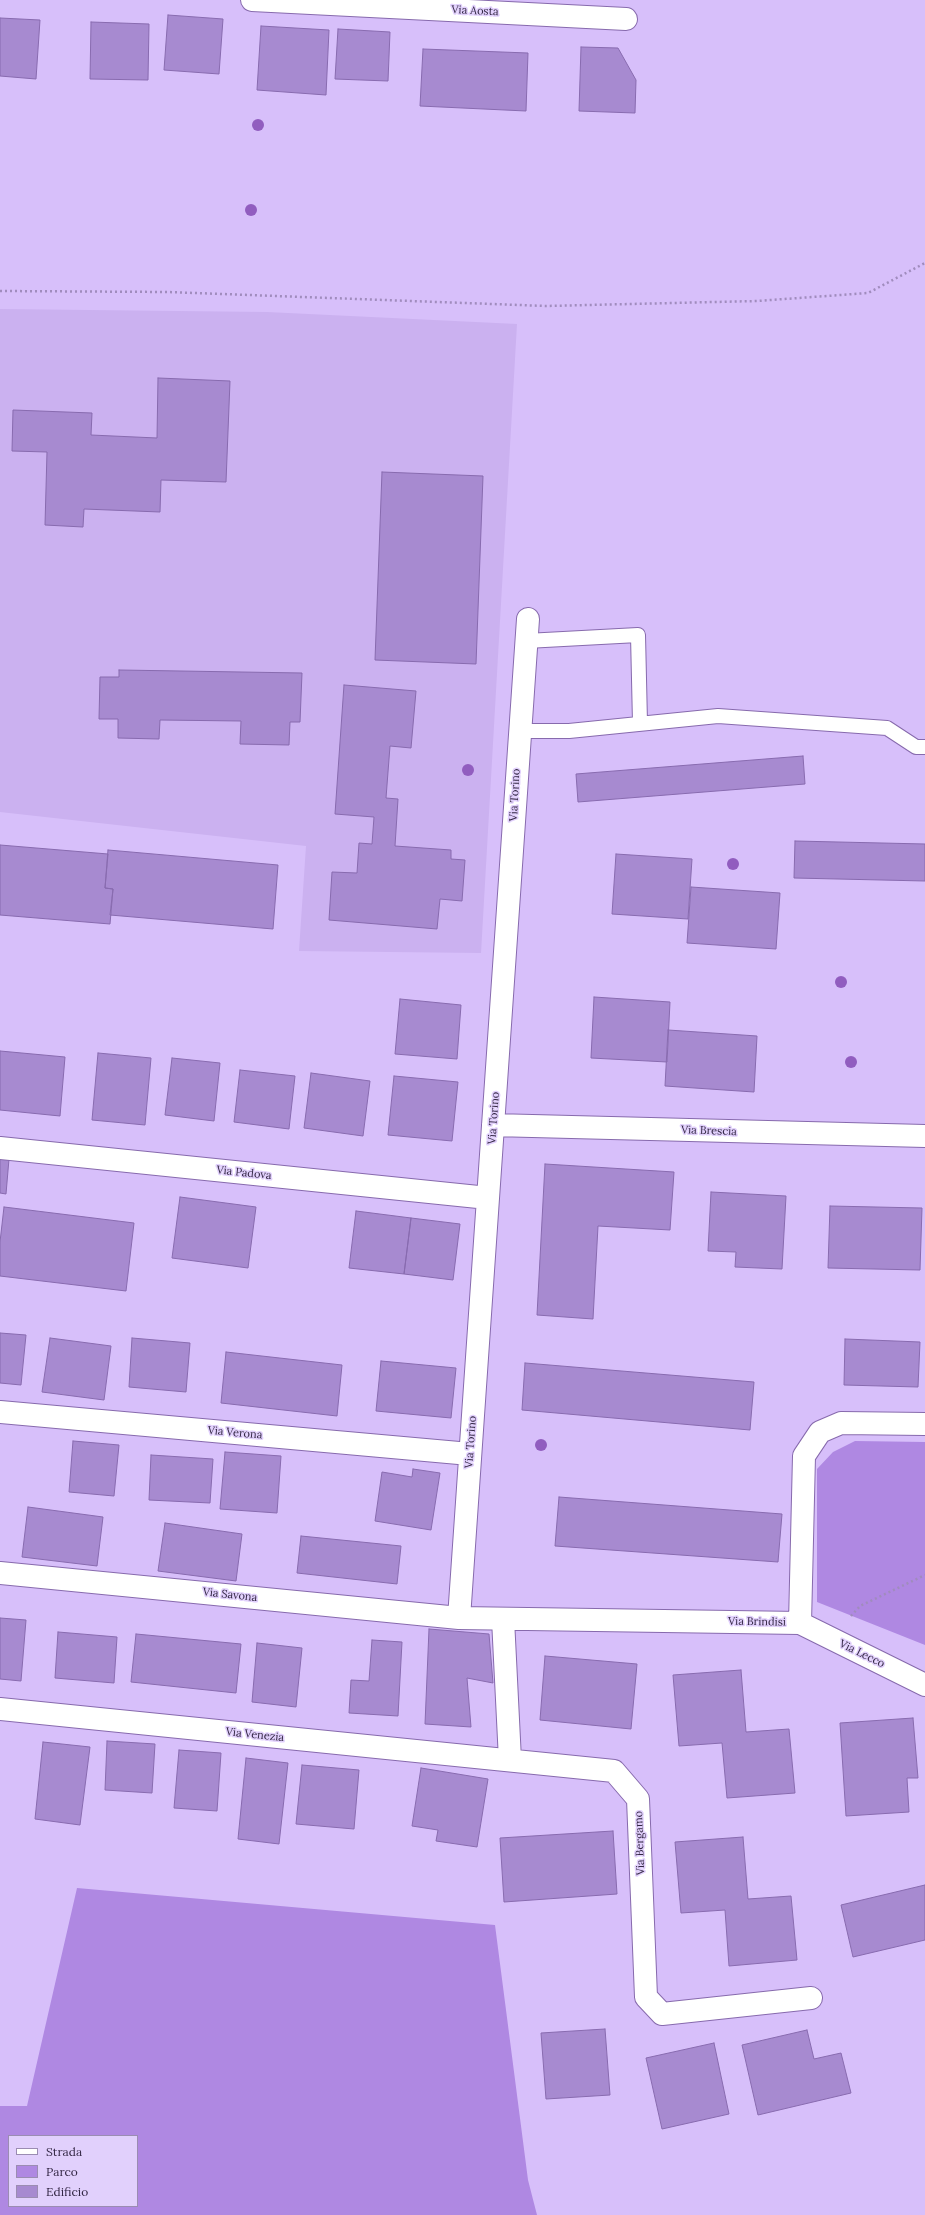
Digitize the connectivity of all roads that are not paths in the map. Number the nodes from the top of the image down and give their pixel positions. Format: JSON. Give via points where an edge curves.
{"nodes":[{"id":1,"x":252,"y":0,"type":"edge"},
{"id":2,"x":626,"y":19,"type":"dead end"},
{"id":3,"x":528,"y":619,"type":"dead end"},
{"id":4,"x":526,"y":641,"type":"junction"},
{"id":5,"x":640,"y":723,"type":"junction"},
{"id":6,"x":519,"y":731,"type":"junction"},
{"id":7,"x":925,"y":747,"type":"edge"},
{"id":8,"x":493,"y":1125,"type":"junction"},
{"id":9,"x":925,"y":1136,"type":"edge"},
{"id":10,"x":0,"y":1148,"type":"edge"},
{"id":11,"x":488,"y":1198,"type":"junction"},
{"id":12,"x":0,"y":1412,"type":"edge"},
{"id":13,"x":925,"y":1424,"type":"edge"},
{"id":14,"x":470,"y":1454,"type":"junction"},
{"id":15,"x":0,"y":1573,"type":"edge"},
{"id":16,"x":459,"y":1618,"type":"junction"},
{"id":17,"x":504,"y":1619,"type":"junction"},
{"id":18,"x":800,"y":1623,"type":"junction"},
{"id":19,"x":925,"y":1685,"type":"edge"},
{"id":20,"x":0,"y":1709,"type":"edge"},
{"id":21,"x":510,"y":1760,"type":"junction"},
{"id":22,"x":811,"y":1998,"type":"dead end"}],
"edges":[{"from":1,"to":2,"type":"street","name":"Via Aosta"},
{"from":3,"to":4,"type":"street","name":"Via Torino"},
{"from":4,"to":5,"type":"lane","via":[[638,634]]},
{"from":4,"to":6,"type":"street","name":"Via Torino"},
{"from":5,"to":6,"type":"lane","via":[[569,731]]},
{"from":5,"to":7,"type":"lane","via":[[718,716],[887,728],[916,747]]},
{"from":6,"to":8,"type":"street","name":"Via Torino"},
{"from":8,"to":9,"type":"street","name":"Via Brescia"},
{"from":8,"to":11,"type":"street","name":"Via Torino"},
{"from":10,"to":11,"type":"street","name":"Via Padova"},
{"from":11,"to":14,"type":"street","name":"Via Torino"},
{"from":12,"to":14,"type":"street","name":"Via Verona"},
{"from":13,"to":18,"type":"street","name":"Via Brindisi","via":[[841,1423],[820,1432],[804,1456]]},
{"from":14,"to":16,"type":"street","name":"Via Torino"},
{"from":15,"to":16,"type":"street","name":"Via Savona"},
{"from":16,"to":17,"type":"street","name":"Via Brindisi"},
{"from":17,"to":18,"type":"street","name":"Via Brindisi"},
{"from":17,"to":21,"type":"street"},
{"from":18,"to":19,"type":"street","name":"Via Lecco"},
{"from":20,"to":21,"type":"street","name":"Via Venezia"},
{"from":21,"to":22,"type":"street","name":"Via Bergamo","via":[[614,1770],[638,1799],[646,1997],[662,2014]]}]}
